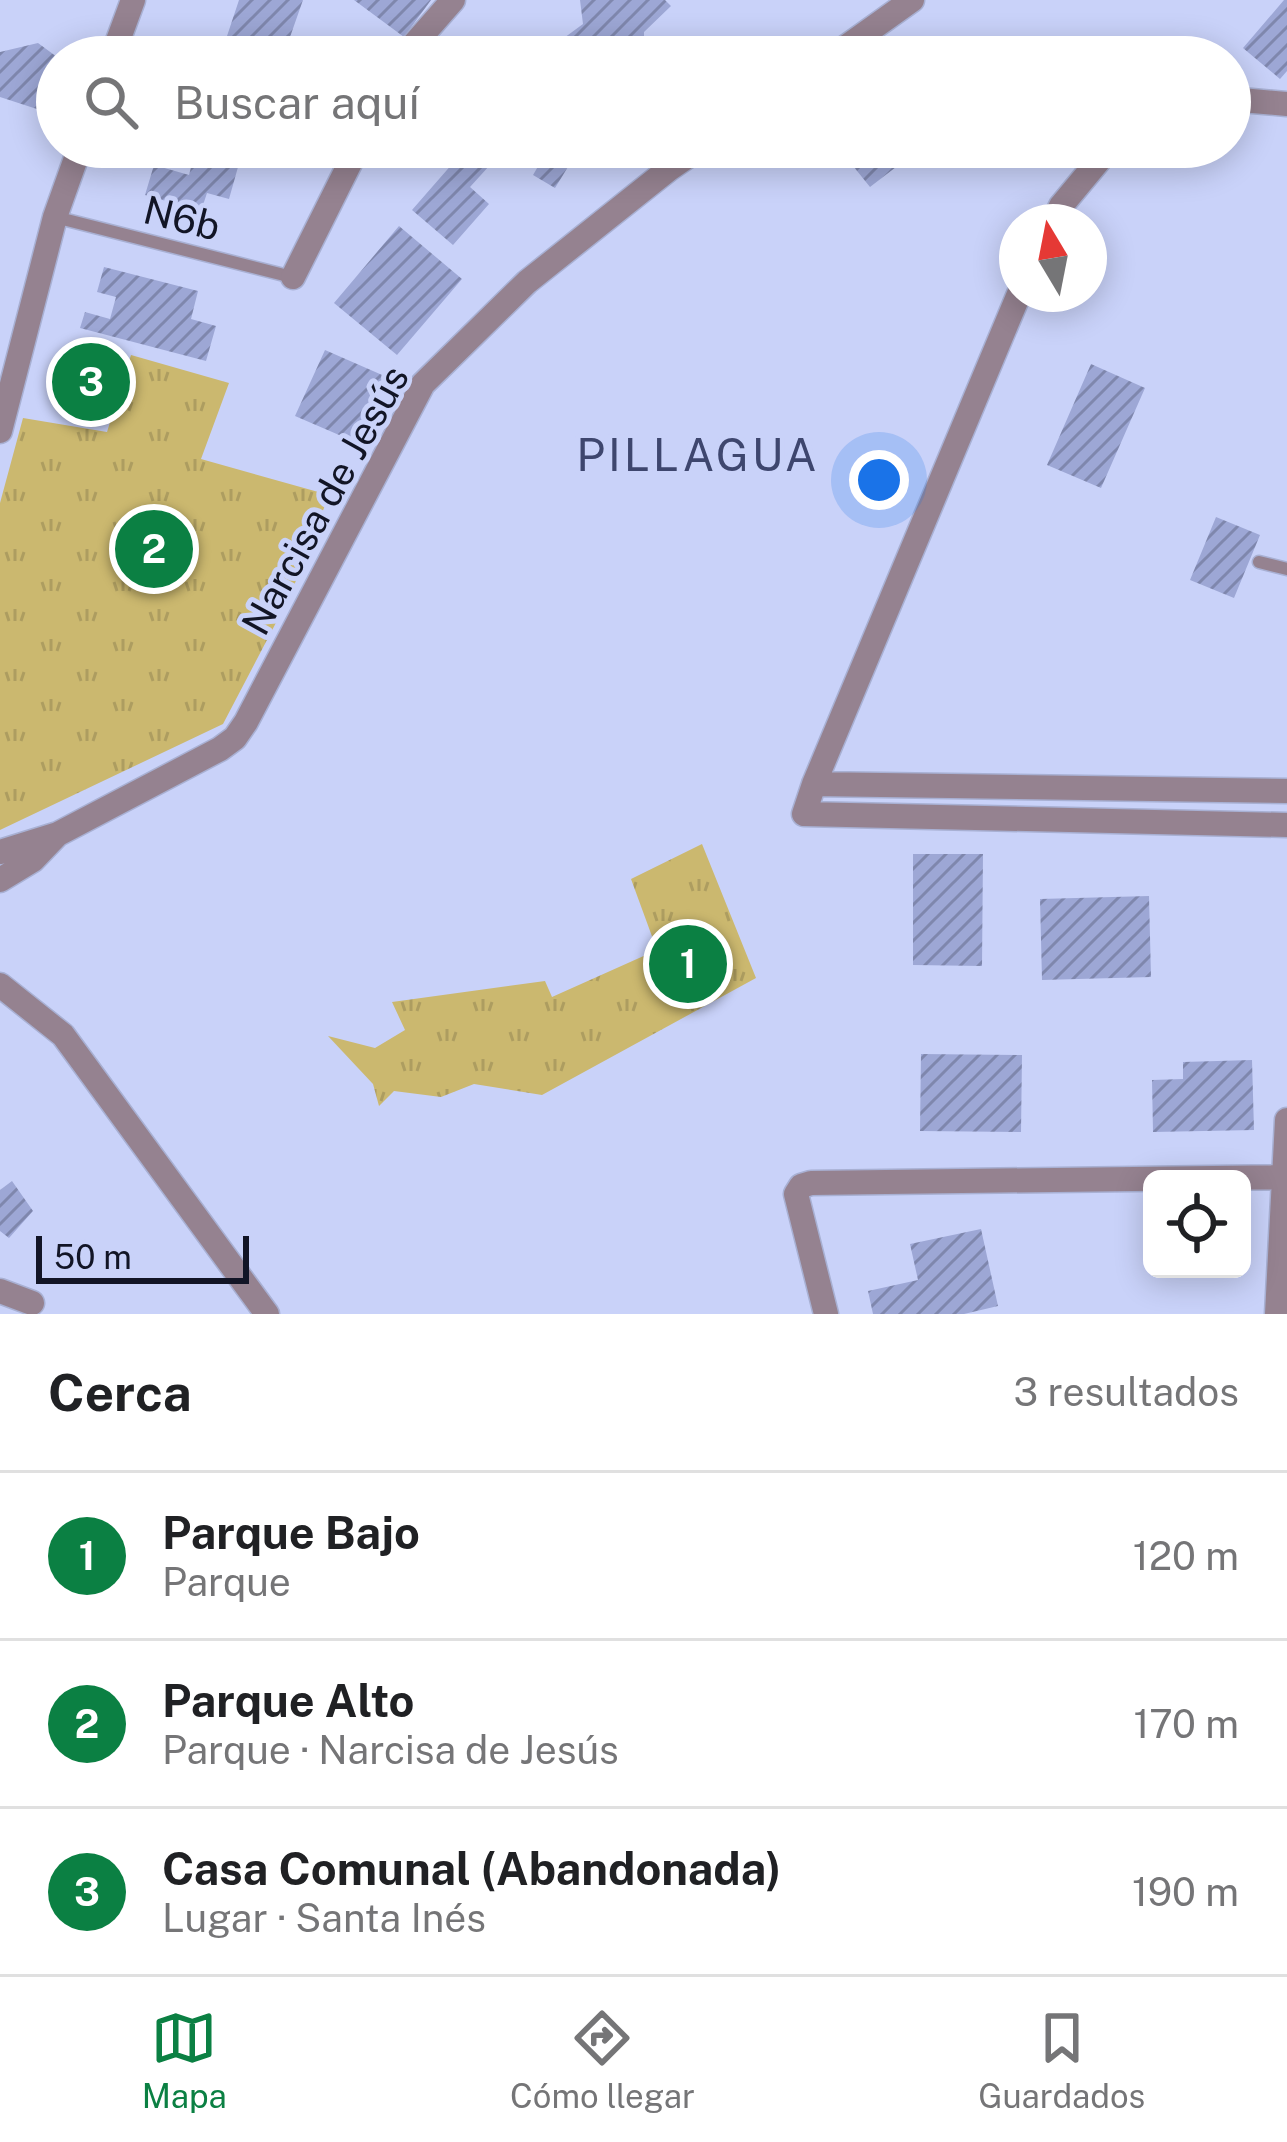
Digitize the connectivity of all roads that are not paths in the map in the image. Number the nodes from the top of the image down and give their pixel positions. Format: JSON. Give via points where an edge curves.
{"nodes":[{"id":1,"x":133,"y":0,"type":"edge"},
{"id":2,"x":453,"y":0,"type":"edge"},
{"id":3,"x":912,"y":0,"type":"edge"},
{"id":4,"x":120,"y":36,"type":"edge"},
{"id":5,"x":421,"y":36,"type":"edge"},
{"id":6,"x":861,"y":36,"type":"edge"},
{"id":7,"x":1251,"y":101,"type":"edge"},
{"id":8,"x":1287,"y":104,"type":"edge"},
{"id":9,"x":72,"y":168,"type":"edge"},
{"id":10,"x":348,"y":168,"type":"edge"},
{"id":11,"x":670,"y":168,"type":"edge"},
{"id":12,"x":1093,"y":168,"type":"edge"},
{"id":13,"x":1063,"y":204,"type":"edge"},
{"id":14,"x":55,"y":217,"type":"junction"},
{"id":15,"x":293,"y":278,"type":"joint"},
{"id":16,"x":1011,"y":312,"type":"edge"},
{"id":17,"x":0,"y":430,"type":"edge"},
{"id":18,"x":1259,"y":562,"type":"dead end"},
{"id":19,"x":1287,"y":569,"type":"edge"},
{"id":20,"x":814,"y":784,"type":"junction"},
{"id":21,"x":1287,"y":791,"type":"edge"},
{"id":22,"x":1287,"y":825,"type":"edge"},
{"id":23,"x":58,"y":834,"type":"junction"},
{"id":24,"x":0,"y":852,"type":"edge"},
{"id":25,"x":0,"y":880,"type":"edge"},
{"id":26,"x":0,"y":974,"type":"edge"},
{"id":27,"x":8,"y":990,"type":"edge"},
{"id":28,"x":1287,"y":1120,"type":"edge"},
{"id":29,"x":1282,"y":1178,"type":"junction"},
{"id":30,"x":0,"y":1291,"type":"edge"},
{"id":31,"x":32,"y":1303,"type":"dead end"},
{"id":32,"x":267,"y":1314,"type":"edge"},
{"id":33,"x":826,"y":1314,"type":"edge"},
{"id":34,"x":1277,"y":1314,"type":"edge"}],
"edges":[{"from":1,"to":4,"type":"street"},
{"from":2,"to":5,"type":"street"},
{"from":3,"to":6,"type":"street"},
{"from":7,"to":8,"type":"street"},
{"from":9,"to":14,"type":"street"},
{"from":10,"to":15,"type":"street"},
{"from":11,"to":23,"type":"street","name":"Narcisa de Jesús","via":[[527,282],[422,384],[235,738]]},
{"from":12,"to":13,"type":"street"},
{"from":14,"to":15,"type":"lane","name":"N6b"},
{"from":14,"to":17,"type":"street"},
{"from":16,"to":20,"type":"street"},
{"from":18,"to":19,"type":"lane"},
{"from":20,"to":21,"type":"street"},
{"from":20,"to":22,"type":"street","via":[[805,814]]},
{"from":23,"to":24,"type":"street","name":"Narcisa de Jesús"},
{"from":23,"to":25,"type":"street"},
{"from":26,"to":27,"type":"street"},
{"from":27,"to":32,"type":"street","via":[[63,1035]]},
{"from":28,"to":29,"type":"street"},
{"from":29,"to":33,"type":"street","via":[[801,1186],[796,1194]]},
{"from":29,"to":34,"type":"street"},
{"from":30,"to":31,"type":"street"}]}
